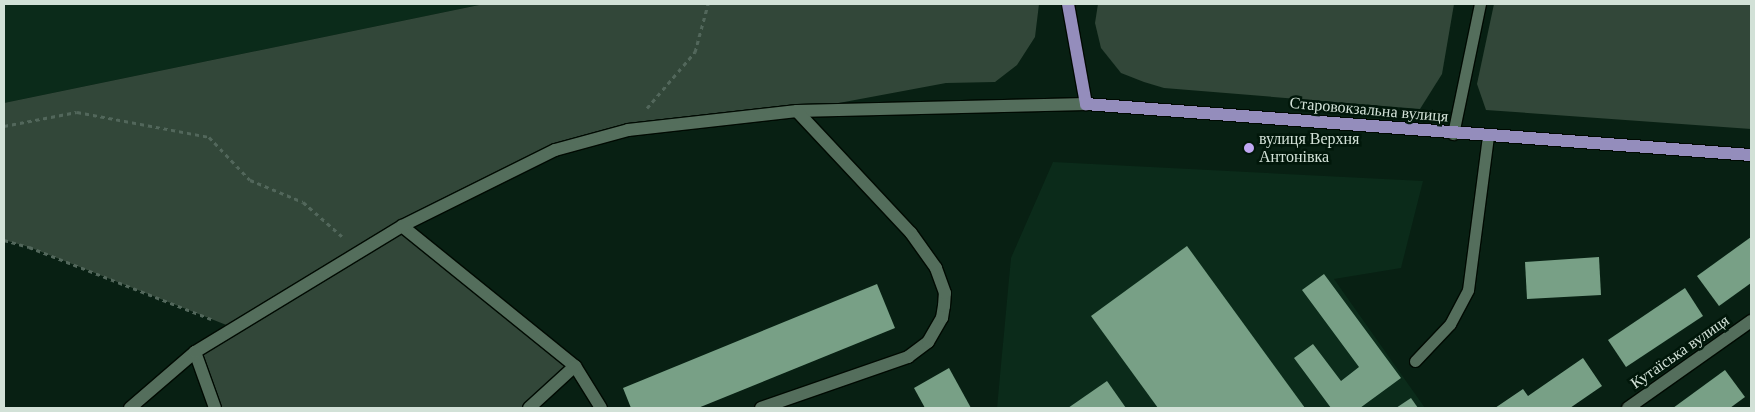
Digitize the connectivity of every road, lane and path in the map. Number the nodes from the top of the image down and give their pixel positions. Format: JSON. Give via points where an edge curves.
{"nodes":[{"id":1,"x":708,"y":4,"type":"edge"},
{"id":2,"x":1068,"y":4,"type":"edge"},
{"id":3,"x":1480,"y":4,"type":"edge"},
{"id":4,"x":1086,"y":104,"type":"junction"},
{"id":5,"x":796,"y":111,"type":"junction"},
{"id":6,"x":4,"y":126,"type":"edge"},
{"id":7,"x":628,"y":130,"type":"junction"},
{"id":8,"x":1453,"y":134,"type":"junction"},
{"id":9,"x":1488,"y":136,"type":"junction"},
{"id":10,"x":1751,"y":156,"type":"edge"},
{"id":11,"x":402,"y":226,"type":"junction"},
{"id":12,"x":4,"y":240,"type":"edge"},
{"id":13,"x":359,"y":252,"type":"junction"},
{"id":14,"x":1751,"y":321,"type":"edge"},
{"id":15,"x":235,"y":328,"type":"junction"},
{"id":16,"x":196,"y":352,"type":"junction"},
{"id":17,"x":1415,"y":361,"type":"dead end"},
{"id":18,"x":575,"y":366,"type":"junction"},
{"id":19,"x":130,"y":408,"type":"edge"},
{"id":20,"x":215,"y":408,"type":"edge"},
{"id":21,"x":529,"y":408,"type":"edge"},
{"id":22,"x":601,"y":408,"type":"edge"},
{"id":23,"x":761,"y":408,"type":"edge"},
{"id":24,"x":1628,"y":408,"type":"edge"}],
"edges":[{"from":1,"to":7,"type":"path","via":[[695,52]]},
{"from":2,"to":4,"type":"main road"},
{"from":3,"to":8,"type":"lane"},
{"from":4,"to":5,"type":"street"},
{"from":4,"to":8,"type":"main road","name":"Старовокзальна вулиця"},
{"from":5,"to":7,"type":"street"},
{"from":5,"to":23,"type":"street","via":[[912,233],[936,268],[945,293],[944,306],[942,318],[928,342],[908,357]]},
{"from":6,"to":13,"type":"path","via":[[77,112],[209,137],[250,180],[303,202]]},
{"from":7,"to":11,"type":"street","via":[[555,150]]},
{"from":8,"to":9,"type":"main road","name":"Старовокзальна вулиця"},
{"from":9,"to":10,"type":"main road","name":"Старовокзальна вулиця"},
{"from":9,"to":17,"type":"lane","via":[[1468,290],[1450,324]]},
{"from":11,"to":13,"type":"street"},
{"from":11,"to":18,"type":"street"},
{"from":12,"to":15,"type":"path"},
{"from":13,"to":15,"type":"street"},
{"from":14,"to":24,"type":"street","name":"Кутаїська вулиця"},
{"from":15,"to":16,"type":"street"},
{"from":16,"to":19,"type":"street"},
{"from":16,"to":20,"type":"street"},
{"from":18,"to":21,"type":"street"},
{"from":18,"to":22,"type":"street"}]}
